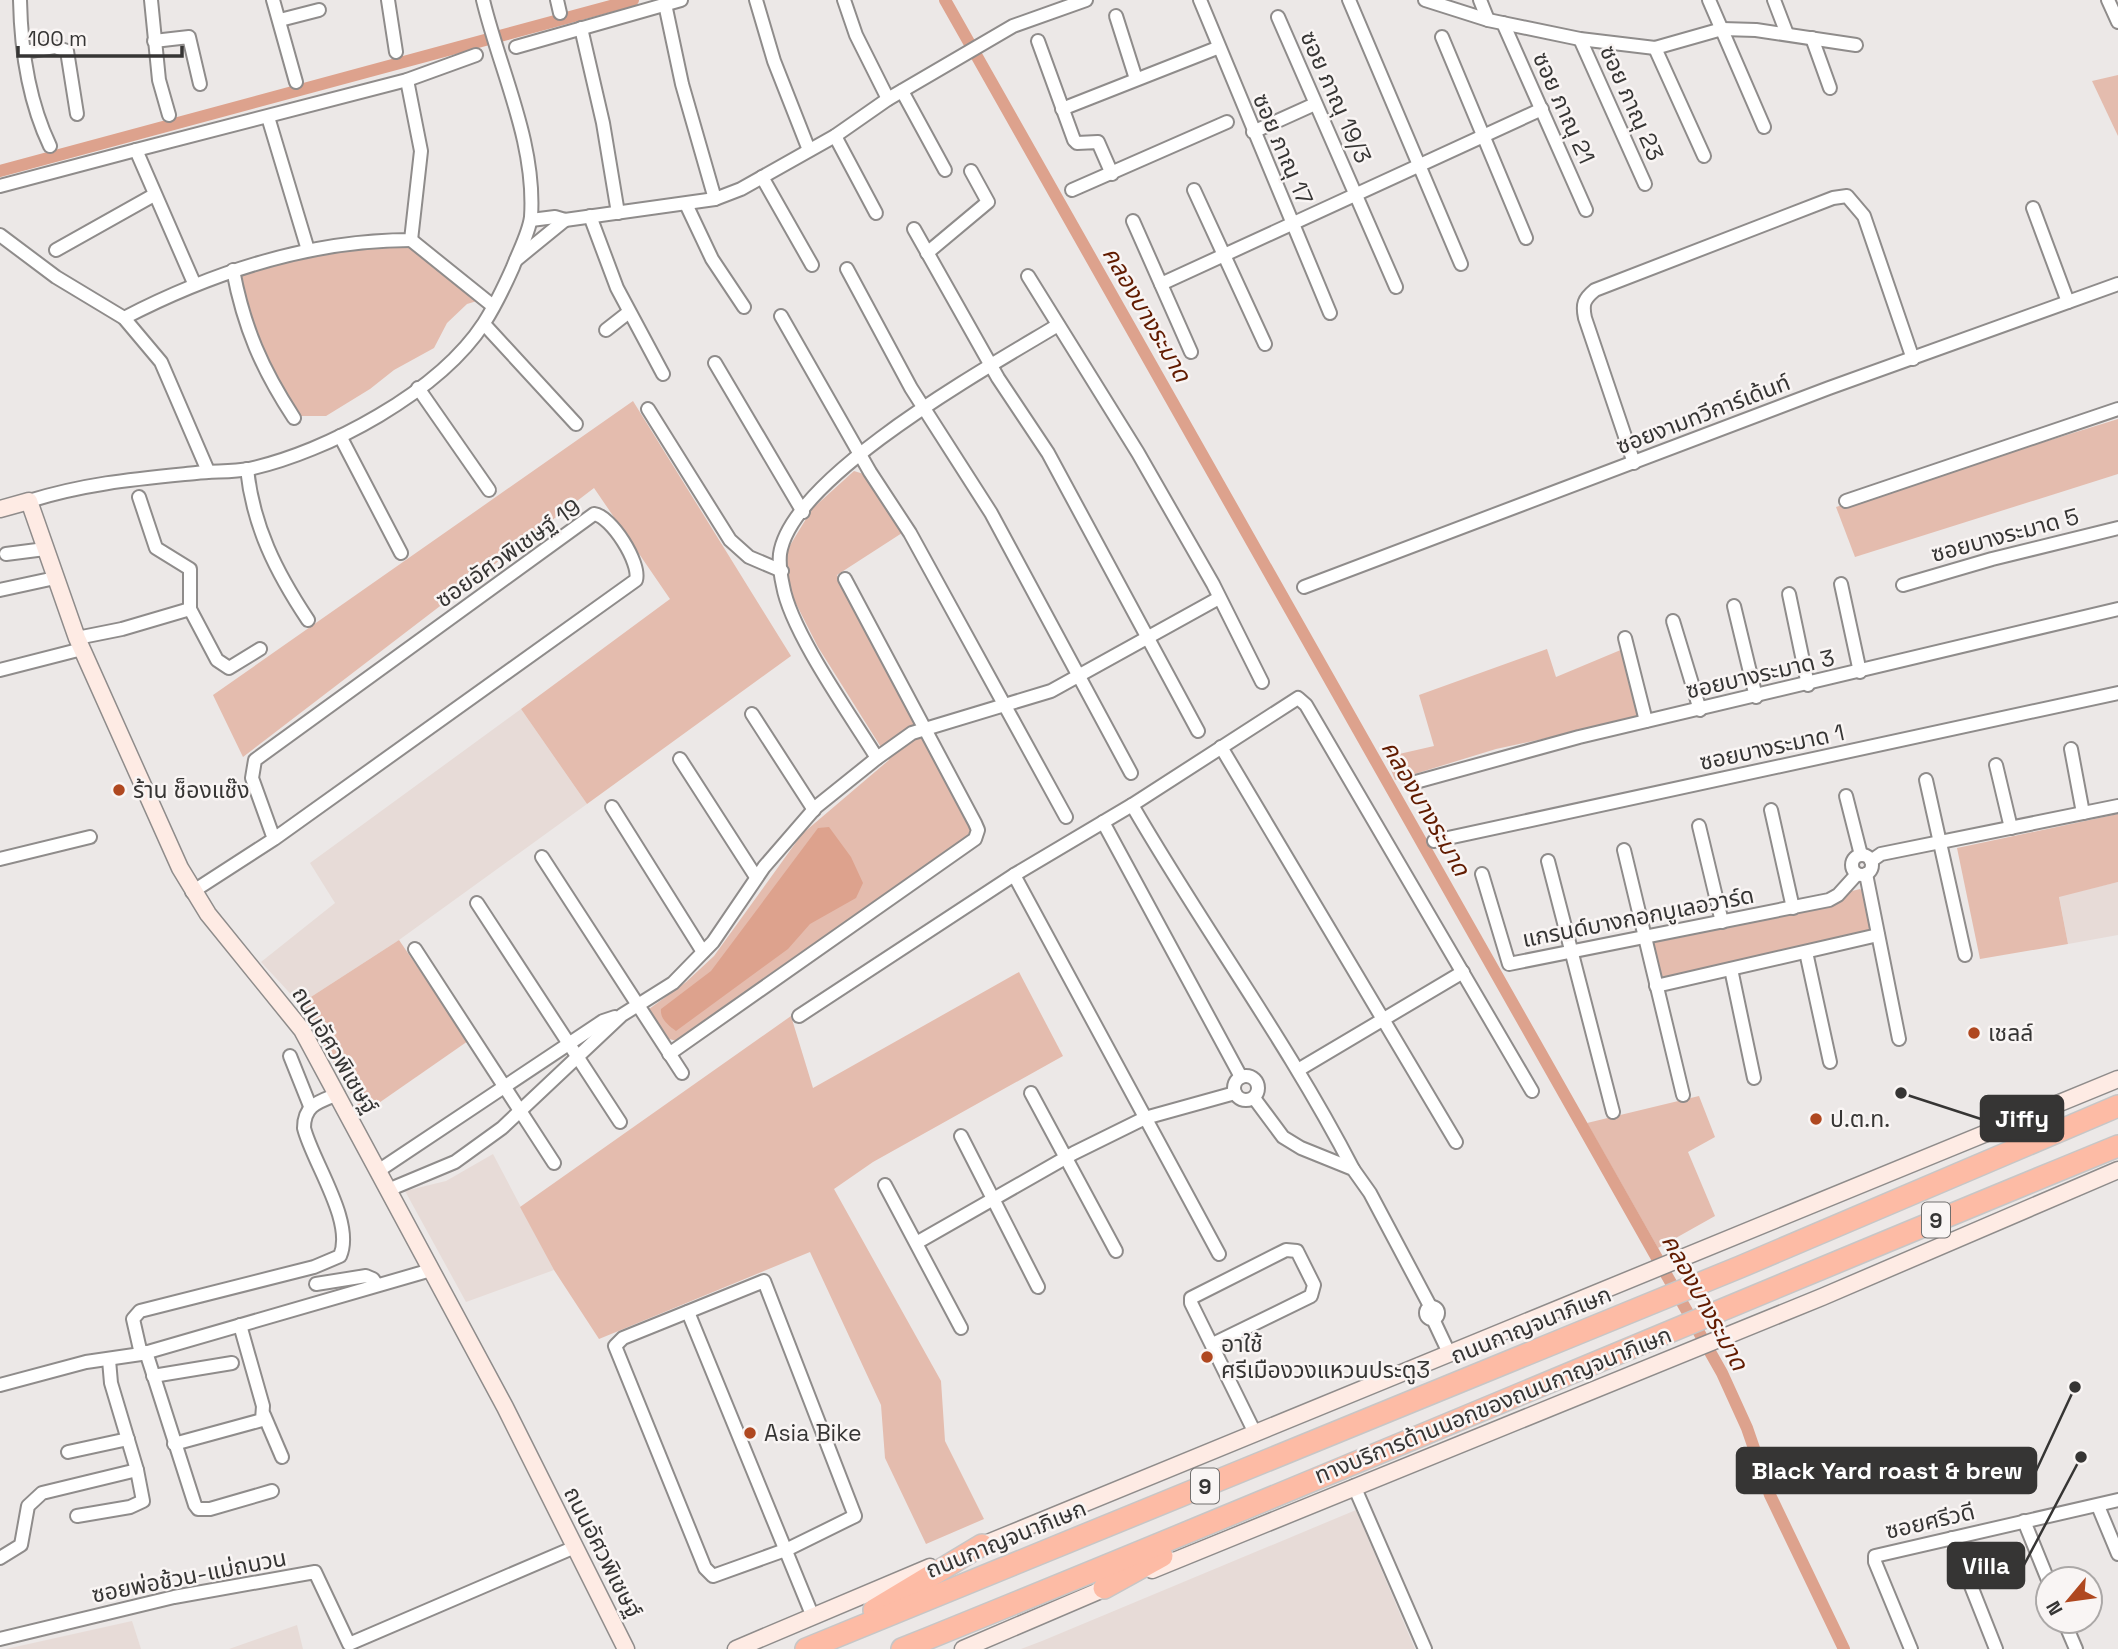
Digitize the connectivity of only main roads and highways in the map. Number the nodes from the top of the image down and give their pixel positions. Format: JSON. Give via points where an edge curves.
{"nodes":[{"id":1,"x":0,"y":509,"type":"edge"},
{"id":2,"x":2118,"y":1079,"type":"edge"},
{"id":3,"x":2118,"y":1091,"type":"edge"},
{"id":4,"x":2118,"y":1107,"type":"edge"},
{"id":5,"x":2118,"y":1146,"type":"edge"},
{"id":6,"x":2006,"y":1154,"type":"junction"},
{"id":7,"x":2118,"y":1157,"type":"edge"},
{"id":8,"x":2118,"y":1170,"type":"edge"},
{"id":9,"x":2054,"y":1172,"type":"junction"},
{"id":10,"x":1237,"y":1514,"type":"junction"},
{"id":11,"x":982,"y":1545,"type":"junction"},
{"id":12,"x":1104,"y":1588,"type":"junction"},
{"id":13,"x":809,"y":1648,"type":"edge"},
{"id":14,"x":626,"y":1649,"type":"edge"},
{"id":15,"x":736,"y":1649,"type":"edge"},
{"id":16,"x":902,"y":1649,"type":"edge"},
{"id":17,"x":963,"y":1649,"type":"edge"}],
"edges":[{"from":1,"to":14,"type":"main road","name":"ถนนอัศวพิเชษฐ์","via":[[29,501],[79,643],[192,892],[285,1007],[338,1094]]},
{"from":2,"to":11,"type":"main road"},
{"from":3,"to":6,"type":"highway"},
{"from":4,"to":6,"type":"highway","name":"ถนนกาญจนาภิเษก","number":"9"},
{"from":5,"to":9,"type":"highway","number":"9"},
{"from":6,"to":13,"type":"highway","name":"ถนนกาญจนาภิเษก","number":"9"},
{"from":7,"to":9,"type":"highway"},
{"from":8,"to":12,"type":"main road","name":"ทางบริการด้านนอกของถนนกาญจนาภิเษก"},
{"from":9,"to":10,"type":"highway","number":"9"},
{"from":10,"to":12,"type":"highway"},
{"from":10,"to":16,"type":"highway","number":"9"},
{"from":11,"to":13,"type":"highway"},
{"from":11,"to":15,"type":"main road"},
{"from":12,"to":17,"type":"main road","name":"ทางบริการด้านนอกของถนนกาญจนาภิเษก"}]}
